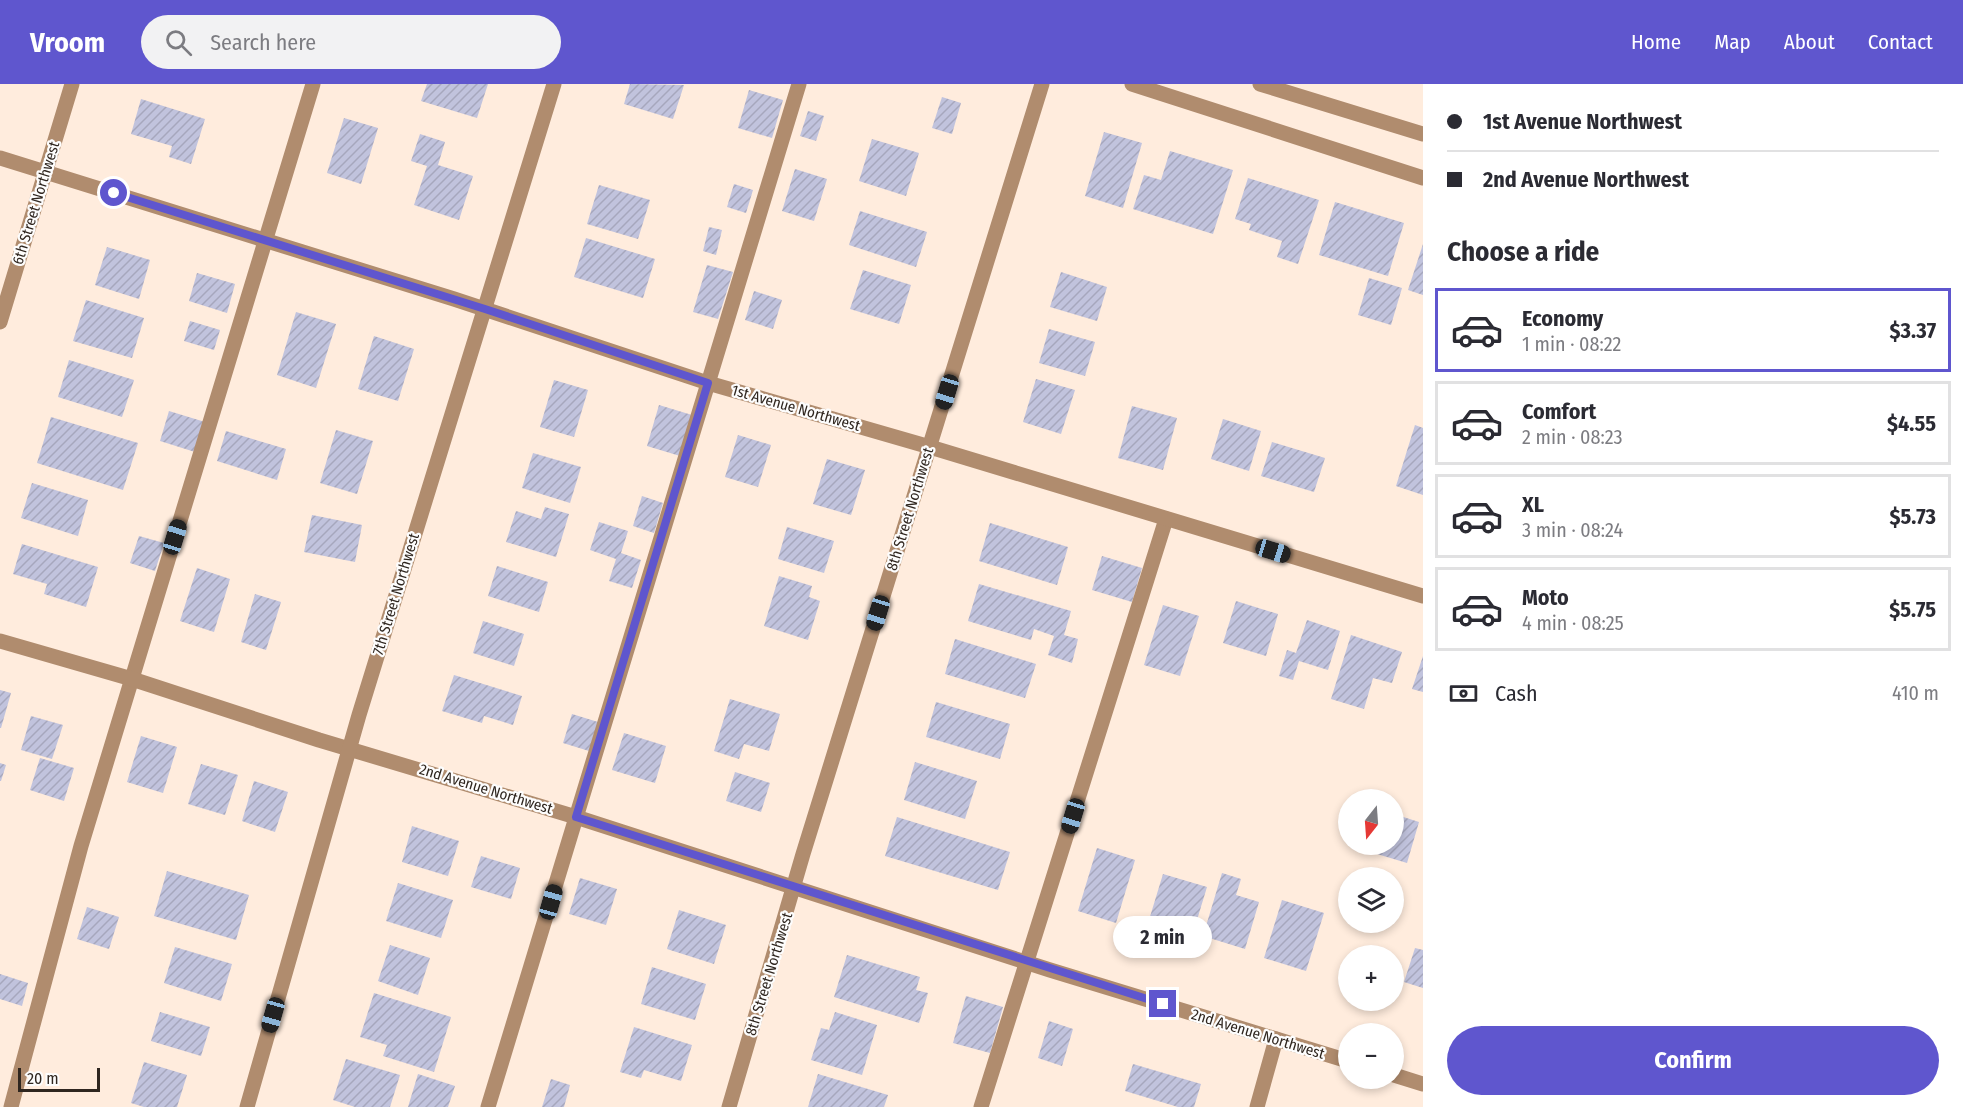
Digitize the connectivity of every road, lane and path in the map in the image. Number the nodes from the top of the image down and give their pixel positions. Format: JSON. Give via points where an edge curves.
{"nodes":[{"id":1,"x":72,"y":84,"type":"edge"},
{"id":2,"x":313,"y":84,"type":"edge"},
{"id":3,"x":554,"y":84,"type":"edge"},
{"id":4,"x":799,"y":84,"type":"edge"},
{"id":5,"x":1042,"y":84,"type":"edge"},
{"id":6,"x":1132,"y":84,"type":"edge"},
{"id":7,"x":1260,"y":84,"type":"edge"},
{"id":8,"x":1423,"y":134,"type":"edge"},
{"id":9,"x":0,"y":158,"type":"edge"},
{"id":10,"x":46,"y":171,"type":"junction"},
{"id":11,"x":1423,"y":178,"type":"edge"},
{"id":12,"x":266,"y":240,"type":"junction"},
{"id":13,"x":485,"y":309,"type":"junction"},
{"id":14,"x":0,"y":322,"type":"edge"},
{"id":15,"x":708,"y":383,"type":"junction"},
{"id":16,"x":930,"y":447,"type":"junction"},
{"id":17,"x":1166,"y":519,"type":"junction"},
{"id":18,"x":1423,"y":596,"type":"edge"},
{"id":19,"x":0,"y":640,"type":"edge"},
{"id":20,"x":132,"y":679,"type":"junction"},
{"id":21,"x":350,"y":749,"type":"junction"},
{"id":22,"x":576,"y":817,"type":"junction"},
{"id":23,"x":794,"y":888,"type":"junction"},
{"id":24,"x":1026,"y":961,"type":"junction"},
{"id":25,"x":1276,"y":1039,"type":"junction"},
{"id":26,"x":1338,"y":1058,"type":"edge"},
{"id":27,"x":1404,"y":1078,"type":"edge"},
{"id":28,"x":1423,"y":1084,"type":"edge"},
{"id":29,"x":11,"y":1107,"type":"edge"},
{"id":30,"x":247,"y":1107,"type":"edge"},
{"id":31,"x":488,"y":1107,"type":"edge"},
{"id":32,"x":729,"y":1107,"type":"edge"},
{"id":33,"x":981,"y":1107,"type":"edge"},
{"id":34,"x":1257,"y":1107,"type":"edge"}],
"edges":[{"from":1,"to":10,"type":"street","name":"6th Street Northwest"},
{"from":2,"to":12,"type":"street"},
{"from":3,"to":13,"type":"street","name":"7th Street Northwest"},
{"from":4,"to":15,"type":"street"},
{"from":5,"to":16,"type":"street","name":"8th Street Northwest"},
{"from":6,"to":11,"type":"street"},
{"from":7,"to":8,"type":"street"},
{"from":9,"to":10,"type":"street","name":"1st Avenue Northwest"},
{"from":10,"to":12,"type":"street","name":"1st Avenue Northwest"},
{"from":10,"to":14,"type":"street","name":"6th Street Northwest"},
{"from":12,"to":13,"type":"street","name":"1st Avenue Northwest"},
{"from":12,"to":20,"type":"street"},
{"from":13,"to":15,"type":"street","name":"1st Avenue Northwest"},
{"from":13,"to":21,"type":"street","name":"7th Street Northwest"},
{"from":15,"to":16,"type":"street","name":"1st Avenue Northwest"},
{"from":15,"to":22,"type":"street"},
{"from":16,"to":17,"type":"street","name":"1st Avenue Northwest"},
{"from":16,"to":23,"type":"street","name":"8th Street Northwest"},
{"from":17,"to":18,"type":"street","name":"1st Avenue Northwest"},
{"from":17,"to":24,"type":"street"},
{"from":19,"to":20,"type":"street","name":"2nd Avenue Northwest"},
{"from":20,"to":21,"type":"street","name":"2nd Avenue Northwest"},
{"from":20,"to":29,"type":"street","via":[[81,846]]},
{"from":21,"to":22,"type":"street","name":"2nd Avenue Northwest"},
{"from":21,"to":30,"type":"street","name":"7th Street Northwest"},
{"from":22,"to":23,"type":"street","name":"2nd Avenue Northwest"},
{"from":22,"to":31,"type":"street"},
{"from":23,"to":24,"type":"street","name":"2nd Avenue Northwest"},
{"from":23,"to":32,"type":"street","name":"8th Street Northwest"},
{"from":24,"to":25,"type":"street","name":"2nd Avenue Northwest"},
{"from":24,"to":33,"type":"street"},
{"from":25,"to":26,"type":"street","name":"2nd Avenue Northwest"},
{"from":25,"to":34,"type":"street"},
{"from":27,"to":28,"type":"street"}]}
